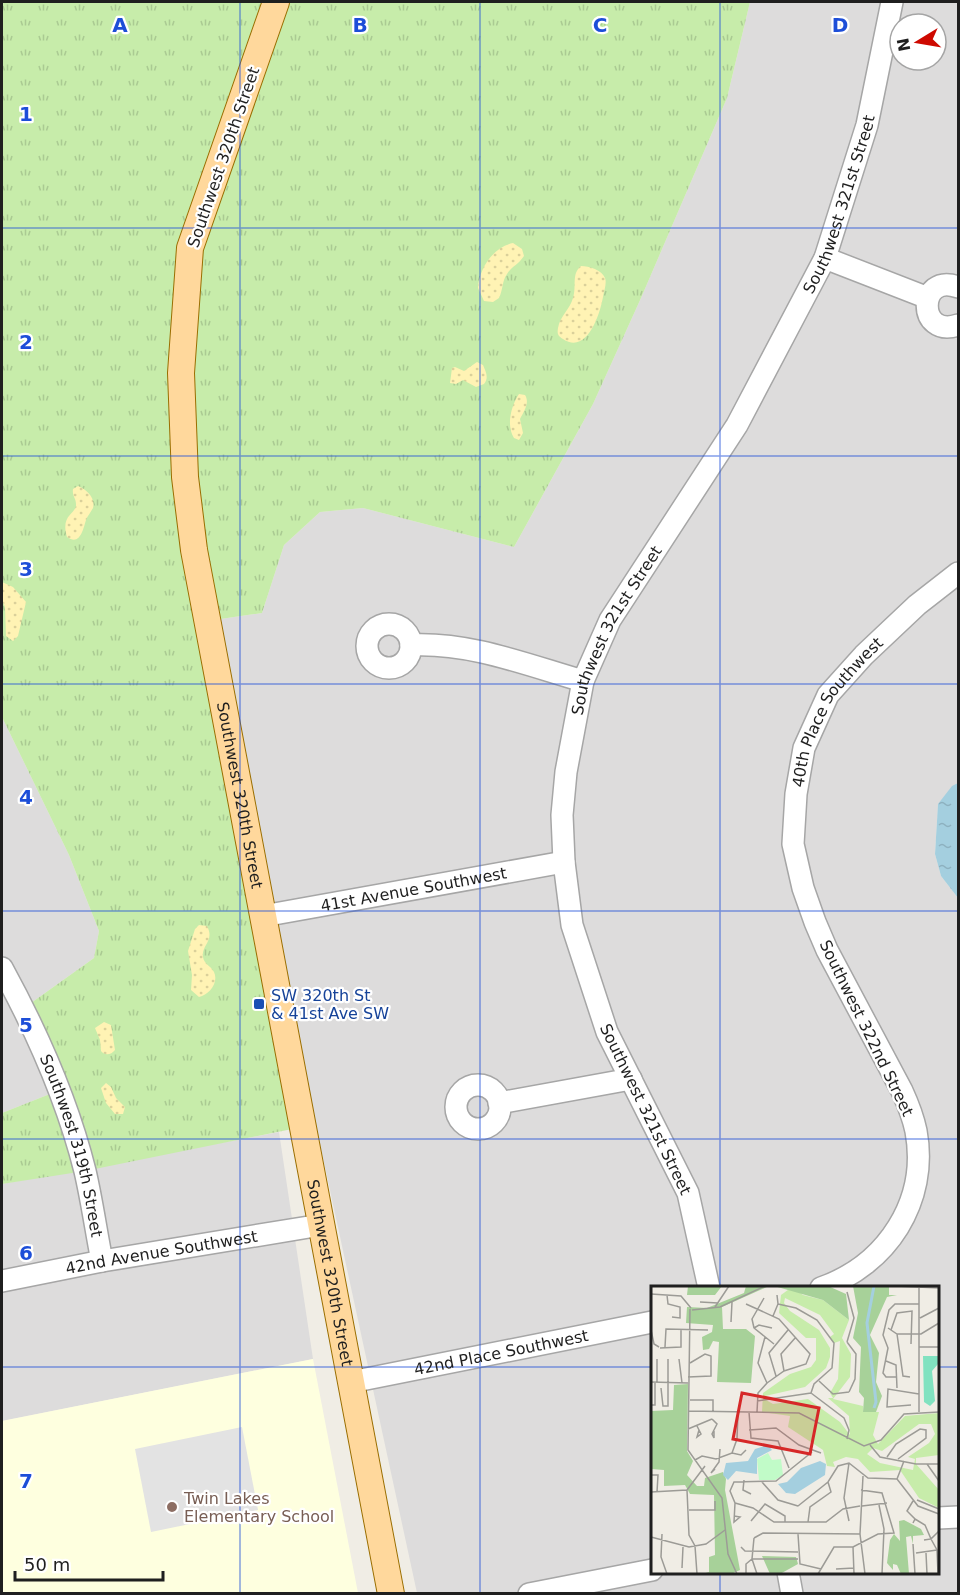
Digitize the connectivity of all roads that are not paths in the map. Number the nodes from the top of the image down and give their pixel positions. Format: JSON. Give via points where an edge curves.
{"nodes":[{"id":1,"x":276,"y":2,"type":"edge"},
{"id":2,"x":892,"y":2,"type":"edge"},
{"id":3,"x":825,"y":258,"type":"junction"},
{"id":4,"x":958,"y":287,"type":"edge"},
{"id":5,"x":928,"y":298,"type":"junction"},
{"id":6,"x":958,"y":324,"type":"edge"},
{"id":7,"x":958,"y":573,"type":"edge"},
{"id":8,"x":411,"y":645,"type":"dead end"},
{"id":9,"x":583,"y":681,"type":"junction"},
{"id":10,"x":564,"y":862,"type":"junction"},
{"id":11,"x":803,"y":888,"type":"joint"},
{"id":12,"x":263,"y":916,"type":"junction"},
{"id":13,"x":2,"y":968,"type":"edge"},
{"id":14,"x":630,"y":1079,"type":"junction"},
{"id":15,"x":499,"y":1103,"type":"dead end"},
{"id":16,"x":321,"y":1225,"type":"junction"},
{"id":17,"x":102,"y":1262,"type":"junction"},
{"id":18,"x":2,"y":1281,"type":"edge"},
{"id":19,"x":709,"y":1286,"type":"edge"},
{"id":20,"x":823,"y":1286,"type":"edge"},
{"id":21,"x":651,"y":1322,"type":"edge"},
{"id":22,"x":351,"y":1382,"type":"junction"},
{"id":23,"x":958,"y":1517,"type":"edge"},
{"id":24,"x":939,"y":1518,"type":"edge"},
{"id":25,"x":651,"y":1570,"type":"edge"},
{"id":26,"x":788,"y":1574,"type":"edge"},
{"id":27,"x":556,"y":1591,"type":"edge"},
{"id":28,"x":391,"y":1593,"type":"edge"},
{"id":29,"x":529,"y":1593,"type":"edge"},
{"id":30,"x":792,"y":1593,"type":"edge"}],
"edges":[{"from":1,"to":12,"type":"main road","name":"Southwest 320th Street","via":[[190,248],[181,373],[185,477],[194,550]]},
{"from":2,"to":3,"type":"street","name":"Southwest 321st Street","via":[[867,125]]},
{"from":3,"to":5,"type":"street"},
{"from":3,"to":9,"type":"street","name":"Southwest 321st Street","via":[[737,425],[610,620]]},
{"from":4,"to":5,"type":"street","via":[[945,284]]},
{"from":5,"to":6,"type":"street","via":[[931,319],[944,327]]},
{"from":7,"to":11,"type":"street","name":"40th Place Southwest","via":[[916,605],[828,695],[804,748],[796,794],[793,844]]},
{"from":8,"to":9,"type":"street","via":[[467,648]]},
{"from":9,"to":10,"type":"street","name":"Southwest 321st Street","via":[[565,783]]},
{"from":10,"to":12,"type":"street","name":"41st Avenue Southwest"},
{"from":10,"to":14,"type":"street","name":"Southwest 321st Street","via":[[576,935],[607,1032]]},
{"from":11,"to":20,"type":"street","name":"Southwest 322nd Street","via":[[827,950],[892,1072],[916,1132],[917,1171],[901,1223],[868,1264]]},
{"from":12,"to":16,"type":"main road","name":"Southwest 320th Street"},
{"from":13,"to":17,"type":"street","name":"Southwest 319th Street","via":[[60,1090],[85,1171]]},
{"from":14,"to":15,"type":"street"},
{"from":14,"to":19,"type":"street","name":"Southwest 321st Street","via":[[688,1193]]},
{"from":16,"to":17,"type":"street","name":"42nd Avenue Southwest"},
{"from":16,"to":22,"type":"main road","name":"Southwest 320th Street"},
{"from":17,"to":18,"type":"street","name":"42nd Avenue Southwest"},
{"from":21,"to":22,"type":"street","name":"42nd Place Southwest"},
{"from":22,"to":28,"type":"main road","name":"Southwest 320th Street"},
{"from":23,"to":24,"type":"street"},
{"from":25,"to":27,"type":"street"},
{"from":26,"to":30,"type":"street"},
{"from":27,"to":29,"type":"street"}]}
